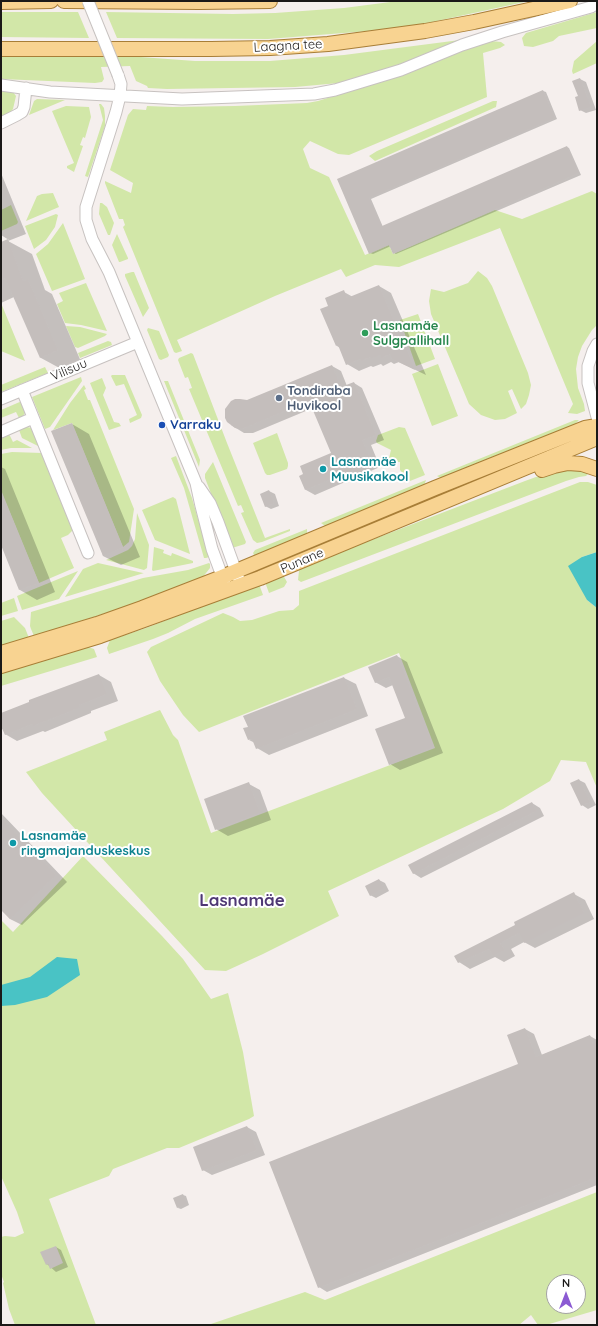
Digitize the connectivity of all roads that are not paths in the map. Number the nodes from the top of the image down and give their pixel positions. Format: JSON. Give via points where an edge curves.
{"nodes":[{"id":1,"x":51,"y":1,"type":"edge"},
{"id":2,"x":64,"y":1,"type":"edge"},
{"id":3,"x":88,"y":1,"type":"edge"},
{"id":4,"x":270,"y":1,"type":"edge"},
{"id":5,"x":570,"y":1,"type":"edge"},
{"id":6,"x":1,"y":2,"type":"edge"},
{"id":7,"x":597,"y":3,"type":"edge"},
{"id":8,"x":1,"y":49,"type":"edge"},
{"id":9,"x":1,"y":85,"type":"edge"},
{"id":10,"x":26,"y":88,"type":"junction"},
{"id":11,"x":120,"y":96,"type":"junction"},
{"id":12,"x":3,"y":122,"type":"edge"},
{"id":13,"x":138,"y":342,"type":"junction"},
{"id":14,"x":597,"y":344,"type":"edge"},
{"id":15,"x":22,"y":390,"type":"junction"},
{"id":16,"x":1,"y":399,"type":"edge"},
{"id":17,"x":597,"y":417,"type":"edge"},
{"id":18,"x":33,"y":418,"type":"junction"},
{"id":19,"x":597,"y":426,"type":"edge"},
{"id":20,"x":1,"y":432,"type":"edge"},
{"id":21,"x":597,"y":438,"type":"edge"},
{"id":22,"x":597,"y":469,"type":"edge"},
{"id":23,"x":497,"y":481,"type":"junction"},
{"id":24,"x":196,"y":483,"type":"junction"},
{"id":25,"x":88,"y":553,"type":"dead end"},
{"id":26,"x":236,"y":571,"type":"junction"},
{"id":27,"x":222,"y":577,"type":"junction"},
{"id":28,"x":241,"y":585,"type":"junction"},
{"id":29,"x":228,"y":590,"type":"junction"},
{"id":30,"x":1,"y":652,"type":"edge"},
{"id":31,"x":1,"y":666,"type":"edge"}],
"edges":[{"from":1,"to":6,"type":"main road"},
{"from":2,"to":4,"type":"main road"},
{"from":3,"to":11,"type":"street","bridge":true,"via":[[118,75],[121,84]]},
{"from":5,"to":8,"type":"main road","name":"Laagna tee","via":[[425,31],[328,44],[211,49]]},
{"from":7,"to":11,"type":"street","via":[[591,7],[496,34],[401,70],[335,90],[314,94],[182,98]]},
{"from":9,"to":10,"type":"street"},
{"from":10,"to":11,"type":"street"},
{"from":10,"to":12,"type":"street","via":[[22,112]]},
{"from":11,"to":13,"type":"street","via":[[85,213],[88,230],[109,272]]},
{"from":13,"to":15,"type":"street","name":"Vilisuu"},
{"from":13,"to":24,"type":"street"},
{"from":14,"to":17,"type":"street","via":[[588,366],[588,383]]},
{"from":15,"to":16,"type":"street","name":"Vilisuu"},
{"from":15,"to":18,"type":"street"},
{"from":18,"to":20,"type":"street"},
{"from":18,"to":25,"type":"street"},
{"from":19,"to":26,"type":"main road","name":"Punane","via":[[549,442]]},
{"from":21,"to":23,"type":"main road","name":"Punane"},
{"from":22,"to":23,"type":"main road","via":[[568,463]]},
{"from":23,"to":28,"type":"main road","name":"Punane"},
{"from":24,"to":26,"type":"street","via":[[210,503]]},
{"from":24,"to":27,"type":"street","via":[[212,549]]},
{"from":26,"to":27,"type":"main road","name":"Punane"},
{"from":26,"to":28,"type":"street"},
{"from":27,"to":29,"type":"street"},
{"from":27,"to":30,"type":"main road","name":"Punane","via":[[97,624]]},
{"from":28,"to":29,"type":"main road","name":"Punane"},
{"from":29,"to":31,"type":"main road","name":"Punane","via":[[100,636]]}]}
